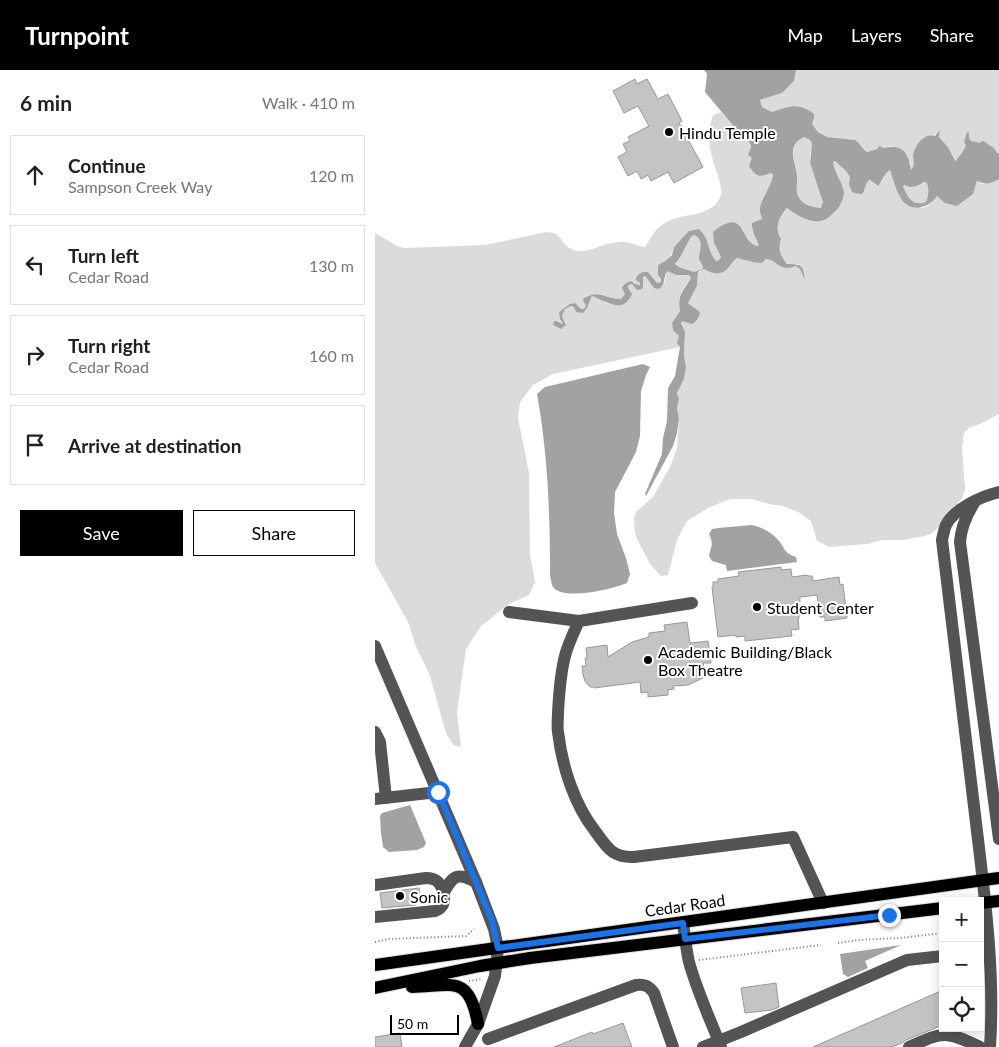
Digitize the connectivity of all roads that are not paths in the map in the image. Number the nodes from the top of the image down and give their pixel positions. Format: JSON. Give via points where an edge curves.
{"nodes":[{"id":1,"x":999,"y":492,"type":"edge"},
{"id":2,"x":975,"y":501,"type":"junction"},
{"id":3,"x":963,"y":566,"type":"junction"},
{"id":4,"x":946,"y":568,"type":"junction"},
{"id":5,"x":692,"y":603,"type":"dead end"},
{"id":6,"x":509,"y":612,"type":"dead end"},
{"id":7,"x":579,"y":620,"type":"junction"},
{"id":8,"x":375,"y":646,"type":"edge"},
{"id":9,"x":375,"y":732,"type":"edge"},
{"id":10,"x":438,"y":792,"type":"junction"},
{"id":11,"x":380,"y":798,"type":"edge"},
{"id":12,"x":999,"y":839,"type":"edge"},
{"id":13,"x":999,"y":878,"type":"edge"},
{"id":14,"x":983,"y":881,"type":"junction"},
{"id":15,"x":476,"y":882,"type":"junction"},
{"id":16,"x":375,"y":885,"type":"edge"},
{"id":17,"x":443,"y":894,"type":"junction"},
{"id":18,"x":983,"y":897,"type":"edge"},
{"id":19,"x":999,"y":901,"type":"edge"},
{"id":20,"x":823,"y":902,"type":"junction"},
{"id":21,"x":984,"y":903,"type":"edge"},
{"id":22,"x":939,"y":908,"type":"edge"},
{"id":23,"x":984,"y":912,"type":"edge"},
{"id":24,"x":375,"y":917,"type":"edge"},
{"id":25,"x":683,"y":923,"type":"junction"},
{"id":26,"x":685,"y":939,"type":"junction"},
{"id":27,"x":498,"y":948,"type":"junction"},
{"id":28,"x":939,"y":956,"type":"edge"},
{"id":29,"x":497,"y":964,"type":"junction"},
{"id":30,"x":375,"y":965,"type":"edge"},
{"id":31,"x":377,"y":988,"type":"edge"},
{"id":32,"x":476,"y":1028,"type":"junction"},
{"id":33,"x":963,"y":1033,"type":"edge"},
{"id":34,"x":490,"y":1043,"type":"edge"},
{"id":35,"x":720,"y":1044,"type":"edge"},
{"id":36,"x":465,"y":1047,"type":"edge"},
{"id":37,"x":673,"y":1047,"type":"edge"},
{"id":38,"x":703,"y":1047,"type":"edge"},
{"id":39,"x":909,"y":1047,"type":"edge"},
{"id":40,"x":979,"y":1047,"type":"edge"},
{"id":41,"x":990,"y":1047,"type":"edge"}],
"edges":[{"from":1,"to":2,"type":"street"},
{"from":2,"to":3,"type":"street","via":[[961,532]]},
{"from":2,"to":4,"type":"street","via":[[946,525],[942,540]]},
{"from":3,"to":4,"type":"street"},
{"from":3,"to":12,"type":"street"},
{"from":4,"to":14,"type":"street"},
{"from":5,"to":7,"type":"street"},
{"from":6,"to":7,"type":"street"},
{"from":7,"to":20,"type":"street","via":[[560,680],[557,731],[568,777],[580,806],[605,844],[623,858],[793,837]]},
{"from":8,"to":10,"type":"street"},
{"from":9,"to":11,"type":"street","via":[[380,742]]},
{"from":10,"to":11,"type":"street"},
{"from":10,"to":15,"type":"street"},
{"from":13,"to":14,"type":"main road","name":"Cedar Road"},
{"from":14,"to":18,"type":"street"},
{"from":14,"to":20,"type":"main road","name":"Cedar Road"},
{"from":15,"to":17,"type":"street","via":[[463,876],[455,878]]},
{"from":15,"to":27,"type":"street","via":[[492,921]]},
{"from":16,"to":17,"type":"street","via":[[431,878],[439,882]]},
{"from":17,"to":24,"type":"street","via":[[443,906],[435,911]]},
{"from":19,"to":21,"type":"main road"},
{"from":20,"to":25,"type":"main road","name":"Cedar Road"},
{"from":22,"to":26,"type":"main road","name":"Cedar Road"},
{"from":23,"to":41,"type":"street","via":[[992,987]]},
{"from":25,"to":26,"type":"street"},
{"from":25,"to":27,"type":"main road","name":"Cedar Road"},
{"from":26,"to":29,"type":"main road","name":"Cedar Road"},
{"from":26,"to":35,"type":"street","via":[[698,990]]},
{"from":27,"to":29,"type":"street"},
{"from":27,"to":30,"type":"main road","name":"Cedar Road"},
{"from":28,"to":35,"type":"street","via":[[907,960]]},
{"from":29,"to":31,"type":"main road","name":"Cedar Road"},
{"from":29,"to":32,"type":"street"},
{"from":31,"to":32,"type":"main road","via":[[456,986],[470,998],[475,1009]]},
{"from":32,"to":34,"type":"street"},
{"from":32,"to":36,"type":"street"},
{"from":33,"to":39,"type":"street","via":[[939,1035]]},
{"from":33,"to":40,"type":"street"},
{"from":34,"to":37,"type":"street","via":[[642,984],[654,993]]},
{"from":35,"to":38,"type":"street"}]}
